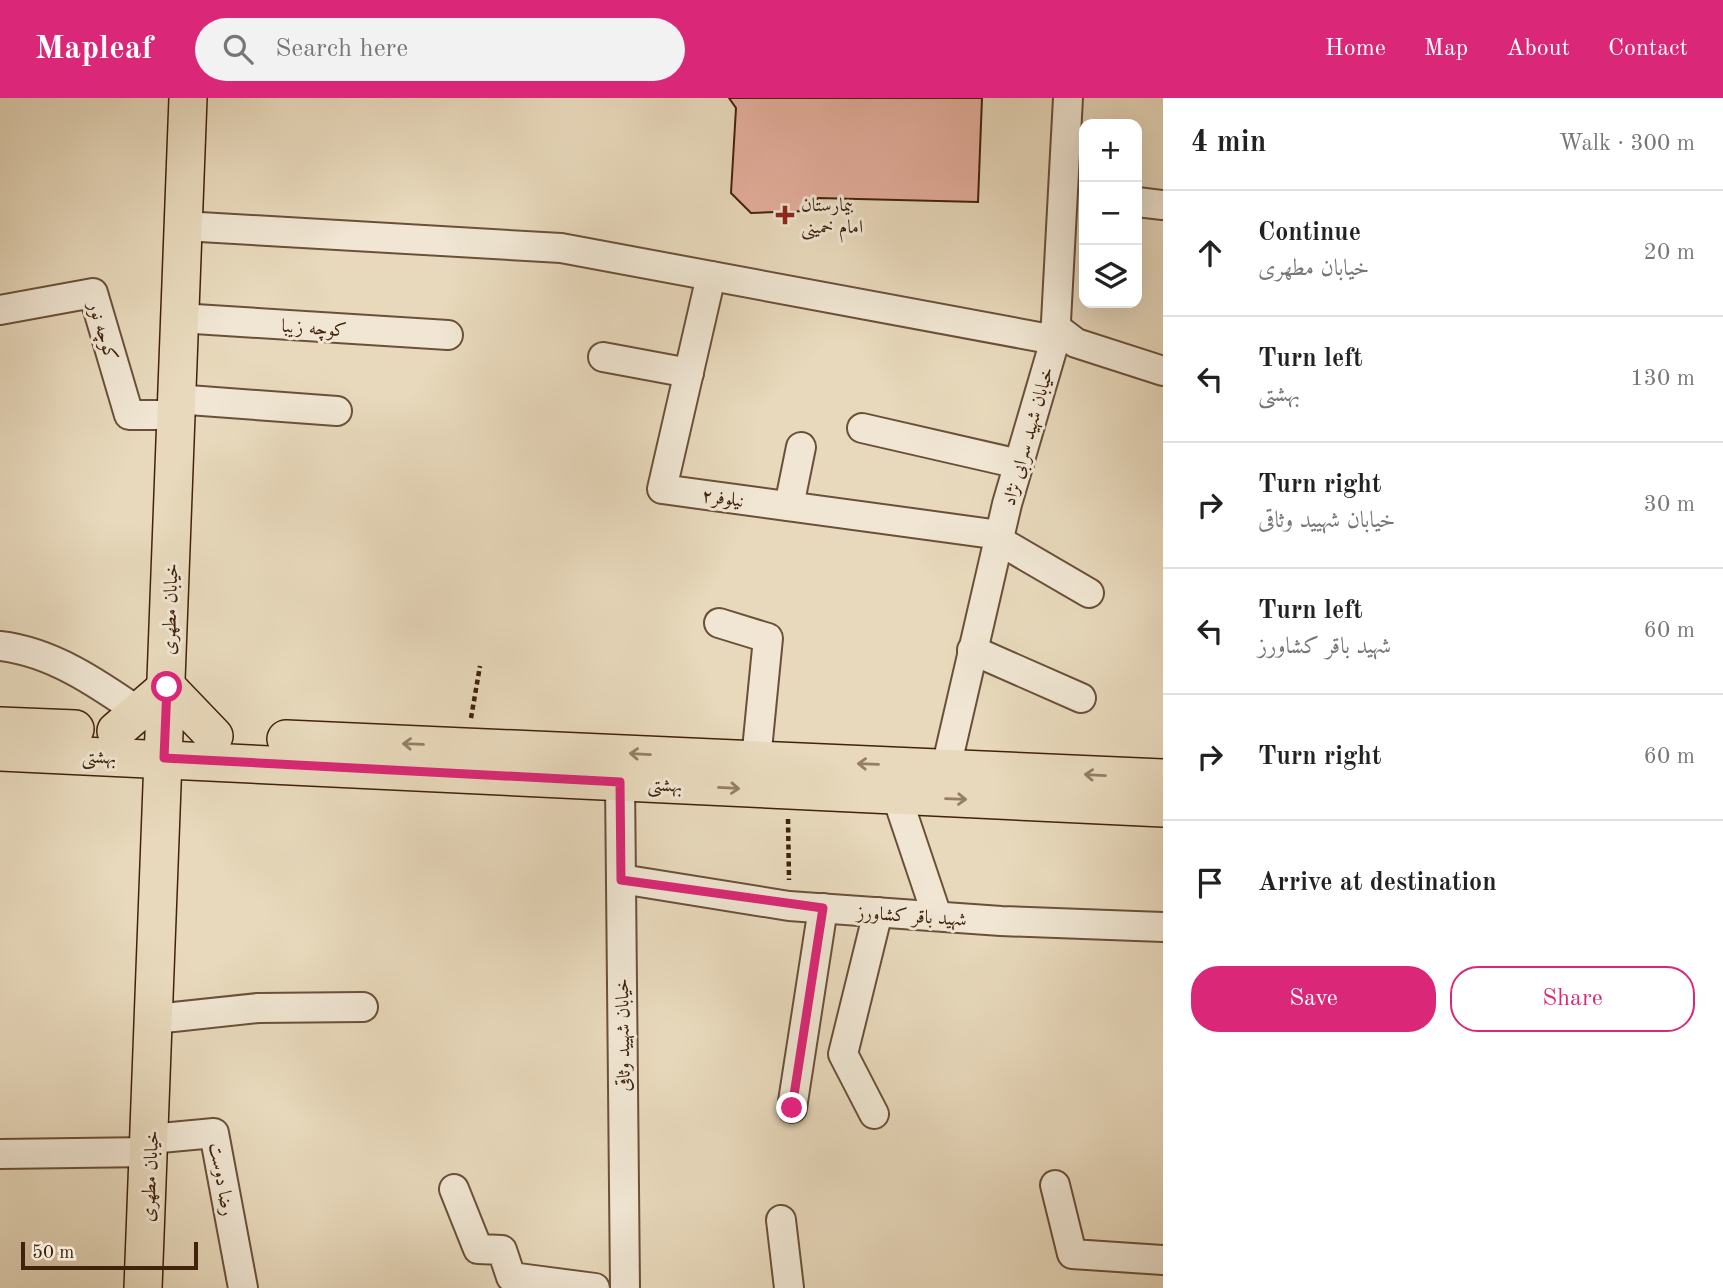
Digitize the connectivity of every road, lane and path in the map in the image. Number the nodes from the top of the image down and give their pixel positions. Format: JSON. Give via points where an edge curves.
{"nodes":[{"id":1,"x":188,"y":98,"type":"edge"},
{"id":2,"x":1068,"y":98,"type":"edge"},
{"id":3,"x":1073,"y":196,"type":"edge"},
{"id":4,"x":1142,"y":203,"type":"edge"},
{"id":5,"x":1163,"y":205,"type":"edge"},
{"id":6,"x":183,"y":226,"type":"junction"},
{"id":7,"x":710,"y":276,"type":"junction"},
{"id":8,"x":0,"y":310,"type":"edge"},
{"id":9,"x":179,"y":318,"type":"junction"},
{"id":10,"x":1055,"y":333,"type":"junction"},
{"id":11,"x":448,"y":335,"type":"dead end"},
{"id":12,"x":603,"y":356,"type":"dead end"},
{"id":13,"x":1163,"y":371,"type":"edge"},
{"id":14,"x":689,"y":373,"type":"junction"},
{"id":15,"x":175,"y":407,"type":"junction"},
{"id":16,"x":337,"y":411,"type":"dead end"},
{"id":17,"x":862,"y":428,"type":"dead end"},
{"id":18,"x":801,"y":447,"type":"dead end"},
{"id":19,"x":1018,"y":464,"type":"junction"},
{"id":20,"x":789,"y":506,"type":"junction"},
{"id":21,"x":999,"y":538,"type":"junction"},
{"id":22,"x":1089,"y":593,"type":"dead end"},
{"id":23,"x":719,"y":623,"type":"dead end"},
{"id":24,"x":0,"y":646,"type":"edge"},
{"id":25,"x":972,"y":650,"type":"junction"},
{"id":26,"x":480,"y":666,"type":"dead end"},
{"id":27,"x":167,"y":687,"type":"junction"},
{"id":28,"x":1082,"y":698,"type":"dead end"},
{"id":29,"x":0,"y":726,"type":"edge"},
{"id":30,"x":140,"y":738,"type":"junction"},
{"id":31,"x":466,"y":747,"type":"junction"},
{"id":32,"x":213,"y":748,"type":"junction"},
{"id":33,"x":0,"y":752,"type":"edge"},
{"id":34,"x":756,"y":760,"type":"junction"},
{"id":35,"x":946,"y":768,"type":"junction"},
{"id":36,"x":1163,"y":778,"type":"edge"},
{"id":37,"x":620,"y":782,"type":"junction"},
{"id":38,"x":788,"y":791,"type":"junction"},
{"id":39,"x":897,"y":797,"type":"junction"},
{"id":40,"x":163,"y":800,"type":"junction"},
{"id":41,"x":1163,"y":808,"type":"edge"},
{"id":42,"x":621,"y":880,"type":"junction"},
{"id":43,"x":789,"y":906,"type":"junction"},
{"id":44,"x":823,"y":908,"type":"junction"},
{"id":45,"x":878,"y":912,"type":"junction"},
{"id":46,"x":937,"y":916,"type":"junction"},
{"id":47,"x":1163,"y":927,"type":"edge"},
{"id":48,"x":363,"y":1007,"type":"dead end"},
{"id":49,"x":155,"y":1020,"type":"junction"},
{"id":50,"x":792,"y":1108,"type":"dead end"},
{"id":51,"x":874,"y":1114,"type":"dead end"},
{"id":52,"x":150,"y":1146,"type":"junction"},
{"id":53,"x":0,"y":1154,"type":"edge"},
{"id":54,"x":1055,"y":1185,"type":"dead end"},
{"id":55,"x":454,"y":1189,"type":"dead end"},
{"id":56,"x":781,"y":1220,"type":"dead end"},
{"id":57,"x":1163,"y":1260,"type":"edge"},
{"id":58,"x":143,"y":1288,"type":"edge"},
{"id":59,"x":243,"y":1288,"type":"edge"},
{"id":60,"x":595,"y":1288,"type":"edge"},
{"id":61,"x":625,"y":1288,"type":"edge"},
{"id":62,"x":789,"y":1288,"type":"edge"}],
"edges":[{"from":1,"to":6,"type":"main road","name":"خیابان مطهری"},
{"from":2,"to":3,"type":"street","name":"خیابان شهید سرابی نژاد"},
{"from":3,"to":10,"type":"street","name":"خیابان شهید سرابی نژاد"},
{"from":4,"to":5,"type":"street"},
{"from":6,"to":7,"type":"street","via":[[561,248]]},
{"from":6,"to":9,"type":"main road","name":"خیابان مطهری"},
{"from":7,"to":10,"type":"street"},
{"from":7,"to":14,"type":"street","name":"نیلوفر۲"},
{"from":8,"to":15,"type":"street","name":"کوچه نور","via":[[93,293],[129,415]]},
{"from":9,"to":11,"type":"street","name":"کوچه زیبا"},
{"from":9,"to":15,"type":"main road","name":"خیابان مطهری"},
{"from":10,"to":13,"type":"street"},
{"from":10,"to":19,"type":"street","name":"خیابان شهید سرابی نژاد"},
{"from":12,"to":14,"type":"street"},
{"from":14,"to":20,"type":"street","name":"نیلوفر۲","via":[[662,489]]},
{"from":15,"to":16,"type":"street"},
{"from":15,"to":27,"type":"main road","name":"خیابان مطهری"},
{"from":17,"to":19,"type":"street"},
{"from":18,"to":20,"type":"street"},
{"from":19,"to":21,"type":"street","name":"خیابان شهید سرابی نژاد"},
{"from":20,"to":21,"type":"street","name":"نیلوفر۲"},
{"from":21,"to":22,"type":"street"},
{"from":21,"to":25,"type":"street","name":"خیابان شهید سرابی نژاد"},
{"from":23,"to":34,"type":"street","via":[[768,638]]},
{"from":24,"to":30,"type":"street","via":[[53,661],[93,681]]},
{"from":25,"to":28,"type":"street"},
{"from":25,"to":35,"type":"street","name":"خیابان شهید سرابی نژاد"},
{"from":26,"to":31,"type":"path"},
{"from":27,"to":30,"type":"main road","name":"خیابان مطهری"},
{"from":27,"to":32,"type":"main road"},
{"from":29,"to":30,"type":"main road","name":"بهشتی"},
{"from":30,"to":32,"type":"main road","name":"بهشتی"},
{"from":30,"to":33,"type":"main road","name":"بهشتی"},
{"from":30,"to":40,"type":"main road"},
{"from":30,"to":40,"type":"main road","name":"خیابان مطهری"},
{"from":31,"to":32,"type":"main road","name":"بهشتی","one_way":true},
{"from":34,"to":31,"type":"main road","name":"بهشتی","one_way":true},
{"from":32,"to":37,"type":"main road","name":"بهشتی"},
{"from":32,"to":40,"type":"main road"},
{"from":35,"to":34,"type":"main road","name":"بهشتی","one_way":true},
{"from":36,"to":35,"type":"main road","name":"بهشتی","one_way":true},
{"from":37,"to":38,"type":"main road","name":"بهشتی","one_way":true},
{"from":37,"to":42,"type":"street","name":"خیابان شهیید وثاقی"},
{"from":38,"to":39,"type":"main road","name":"بهشتی"},
{"from":38,"to":43,"type":"path"},
{"from":39,"to":41,"type":"main road","name":"بهشتی","one_way":true},
{"from":39,"to":46,"type":"street"},
{"from":40,"to":49,"type":"main road","name":"خیابان مطهری"},
{"from":42,"to":43,"type":"street","name":"شهید باقر کشاورز"},
{"from":42,"to":61,"type":"street","name":"خیابان شهیید وثاقی"},
{"from":43,"to":44,"type":"street","name":"شهید باقر کشاورز"},
{"from":44,"to":45,"type":"street","name":"شهید باقر کشاورز"},
{"from":44,"to":50,"type":"street"},
{"from":45,"to":46,"type":"street","name":"شهید باقر کشاورز"},
{"from":45,"to":51,"type":"street","via":[[843,1054]]},
{"from":46,"to":47,"type":"street","name":"شهید باقر کشاورز"},
{"from":48,"to":49,"type":"street","via":[[258,1008]]},
{"from":49,"to":52,"type":"main road","name":"خیابان مطهری"},
{"from":52,"to":53,"type":"street"},
{"from":52,"to":58,"type":"main road","name":"خیابان مطهری"},
{"from":52,"to":59,"type":"street","name":"رضا دوست","via":[[214,1133]]},
{"from":54,"to":57,"type":"street","via":[[1072,1254]]},
{"from":55,"to":60,"type":"street","via":[[478,1249],[502,1250],[511,1277]]},
{"from":56,"to":62,"type":"street"}]}
